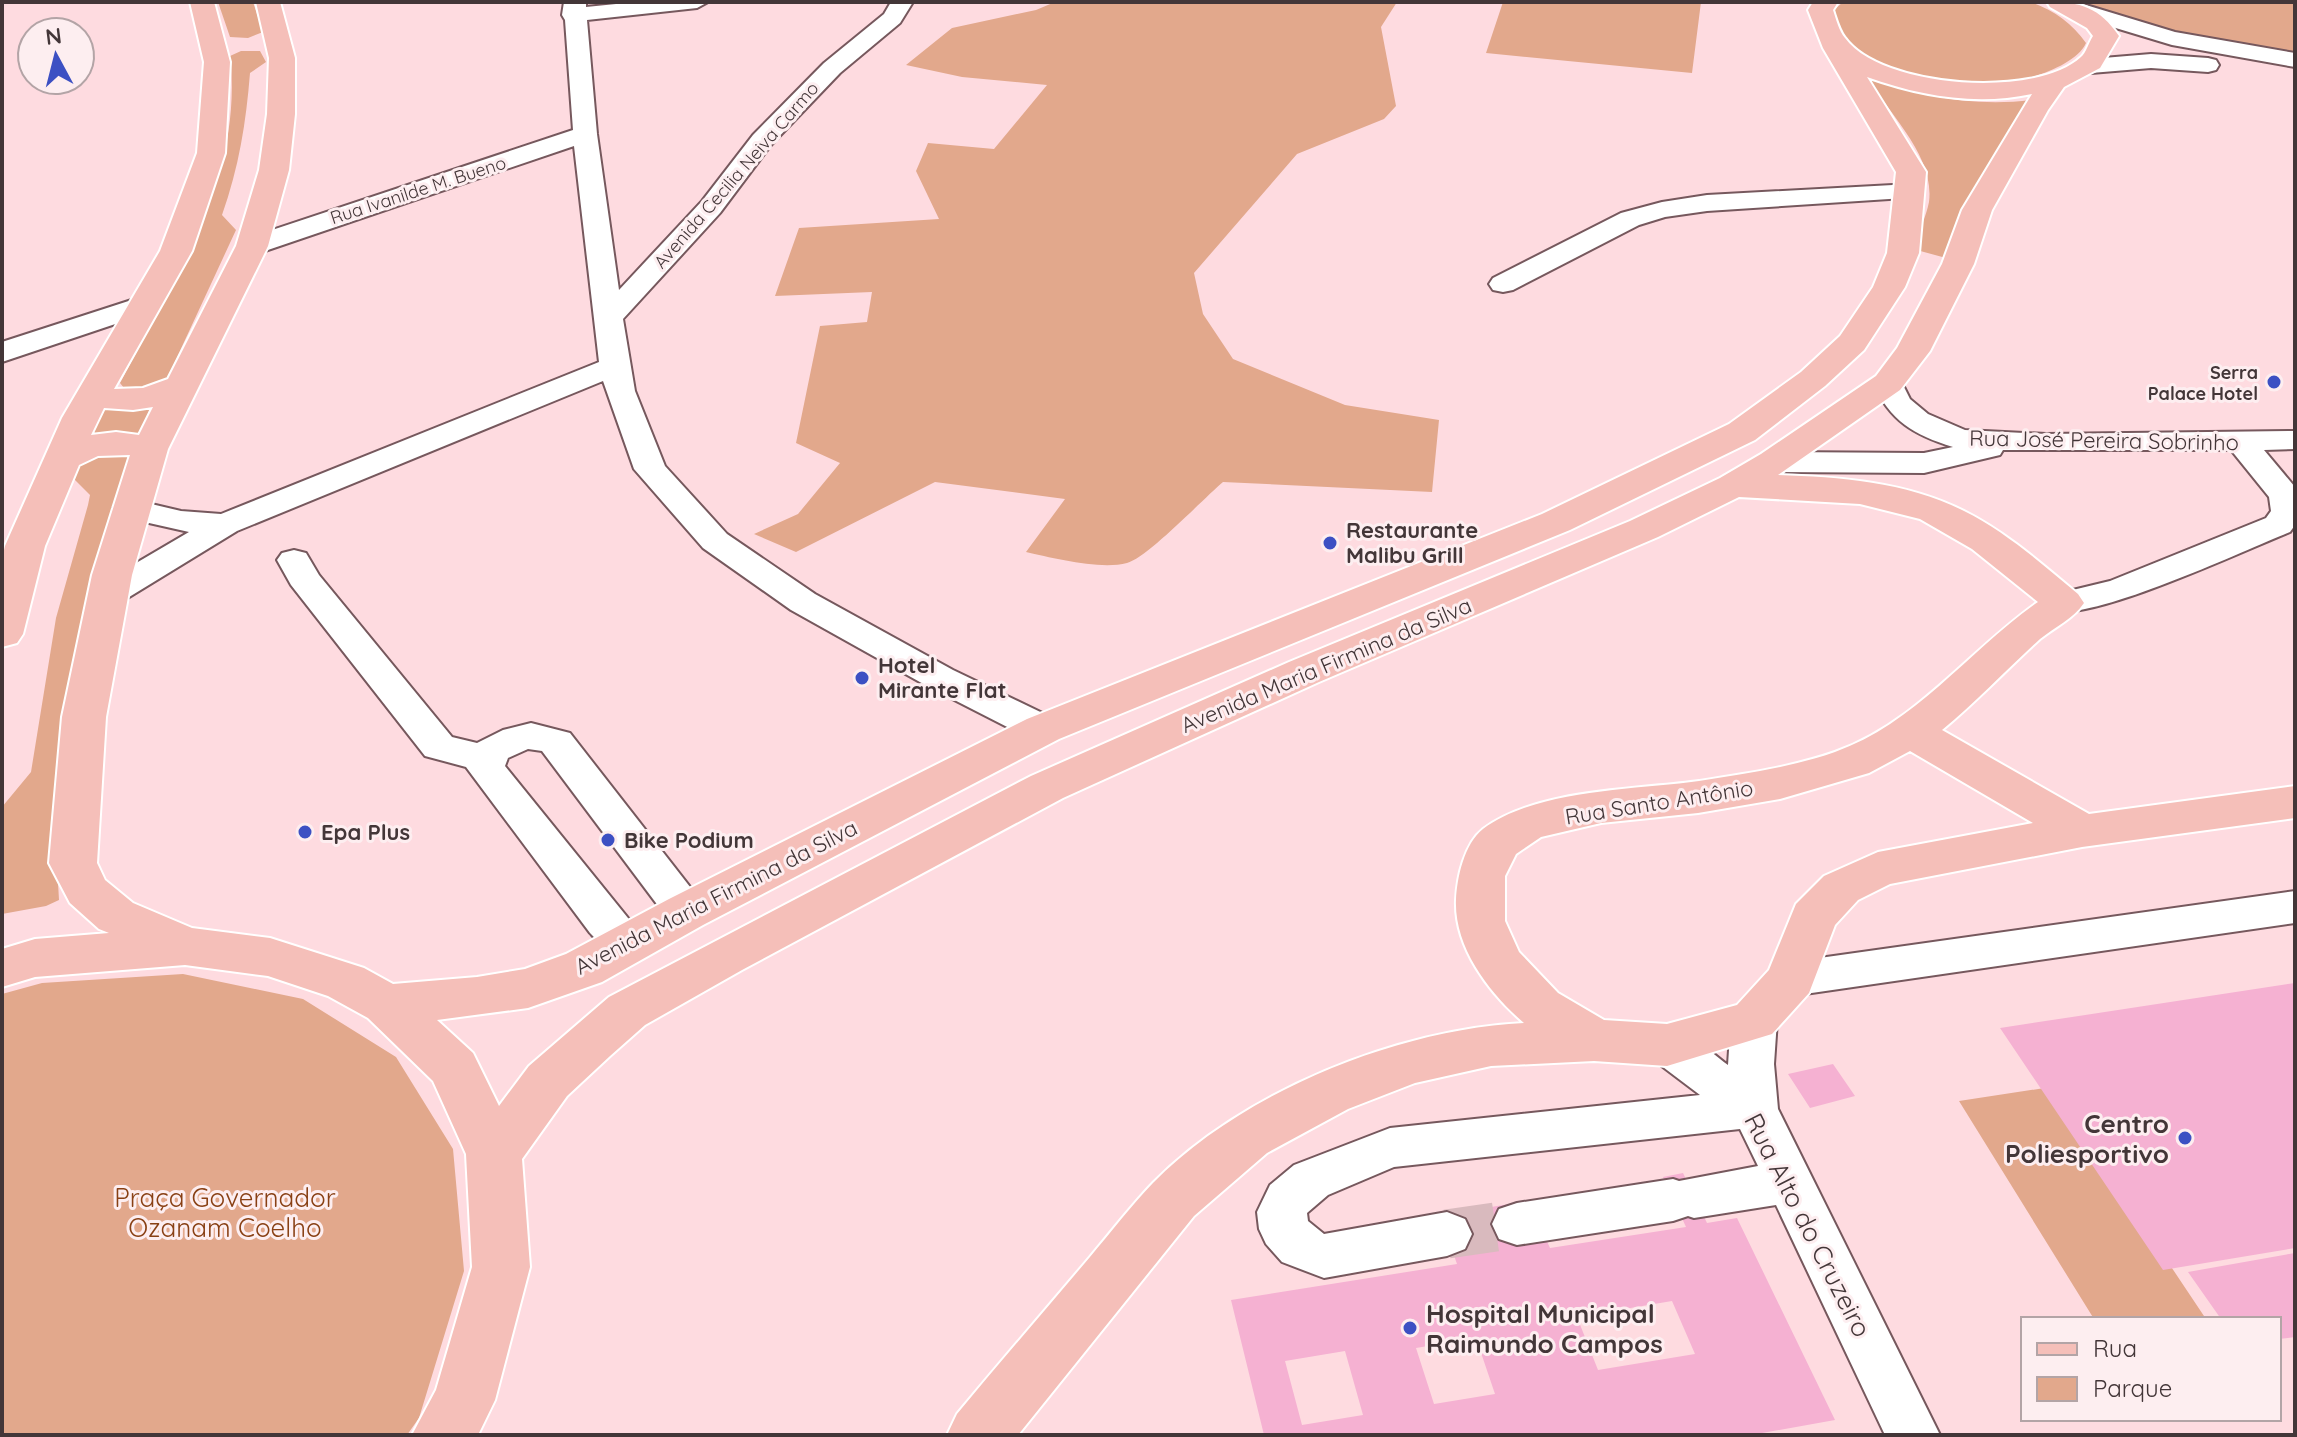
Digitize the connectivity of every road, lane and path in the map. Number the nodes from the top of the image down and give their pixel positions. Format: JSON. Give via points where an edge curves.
{"nodes":[{"id":1,"x":202,"y":2,"type":"edge"},
{"id":2,"x":268,"y":2,"type":"edge"},
{"id":3,"x":697,"y":2,"type":"edge"},
{"id":4,"x":1826,"y":2,"type":"edge"},
{"id":5,"x":902,"y":4,"type":"edge"},
{"id":6,"x":2066,"y":5,"type":"edge"},
{"id":7,"x":574,"y":8,"type":"edge"},
{"id":8,"x":246,"y":44,"type":"junction"},
{"id":9,"x":1836,"y":48,"type":"junction"},
{"id":10,"x":2295,"y":60,"type":"edge"},
{"id":11,"x":2073,"y":74,"type":"junction"},
{"id":12,"x":2295,"y":76,"type":"edge"},
{"id":13,"x":585,"y":134,"type":"junction"},
{"id":14,"x":1911,"y":192,"type":"junction"},
{"id":15,"x":252,"y":246,"type":"junction"},
{"id":16,"x":1903,"y":253,"type":"junction"},
{"id":17,"x":1958,"y":264,"type":"junction"},
{"id":18,"x":1503,"y":284,"type":"dead end"},
{"id":19,"x":144,"y":305,"type":"junction"},
{"id":20,"x":609,"y":317,"type":"junction"},
{"id":21,"x":127,"y":336,"type":"junction"},
{"id":22,"x":38,"y":338,"type":"junction"},
{"id":23,"x":2,"y":353,"type":"edge"},
{"id":24,"x":614,"y":366,"type":"junction"},
{"id":25,"x":1888,"y":383,"type":"junction"},
{"id":26,"x":182,"y":386,"type":"junction"},
{"id":27,"x":96,"y":389,"type":"junction"},
{"id":28,"x":2295,"y":420,"type":"edge"},
{"id":29,"x":1742,"y":432,"type":"junction"},
{"id":30,"x":2295,"y":440,"type":"edge"},
{"id":31,"x":2009,"y":442,"type":"junction"},
{"id":32,"x":2241,"y":442,"type":"junction"},
{"id":33,"x":2046,"y":443,"type":"junction"},
{"id":34,"x":150,"y":449,"type":"junction"},
{"id":35,"x":1781,"y":456,"type":"junction"},
{"id":36,"x":63,"y":458,"type":"junction"},
{"id":37,"x":1733,"y":486,"type":"junction"},
{"id":38,"x":130,"y":509,"type":"junction"},
{"id":39,"x":225,"y":524,"type":"junction"},
{"id":40,"x":294,"y":560,"type":"dead end"},
{"id":41,"x":109,"y":594,"type":"junction"},
{"id":42,"x":2064,"y":603,"type":"junction"},
{"id":43,"x":2,"y":634,"type":"edge"},
{"id":44,"x":1911,"y":732,"type":"junction"},
{"id":45,"x":1025,"y":739,"type":"junction"},
{"id":46,"x":487,"y":759,"type":"junction"},
{"id":47,"x":1047,"y":787,"type":"junction"},
{"id":48,"x":2295,"y":802,"type":"edge"},
{"id":49,"x":2082,"y":831,"type":"junction"},
{"id":50,"x":771,"y":869,"type":"junction"},
{"id":51,"x":2295,"y":907,"type":"edge"},
{"id":52,"x":686,"y":912,"type":"junction"},
{"id":53,"x":806,"y":915,"type":"junction"},
{"id":54,"x":627,"y":944,"type":"junction"},
{"id":55,"x":185,"y":946,"type":"junction"},
{"id":56,"x":724,"y":957,"type":"junction"},
{"id":57,"x":2,"y":968,"type":"edge"},
{"id":58,"x":1791,"y":979,"type":"junction"},
{"id":59,"x":386,"y":1004,"type":"junction"},
{"id":60,"x":1754,"y":1020,"type":"junction"},
{"id":61,"x":1594,"y":1040,"type":"junction"},
{"id":62,"x":1667,"y":1045,"type":"junction"},
{"id":63,"x":1754,"y":1109,"type":"junction"},
{"id":64,"x":494,"y":1154,"type":"junction"},
{"id":65,"x":1790,"y":1182,"type":"junction"},
{"id":66,"x":1517,"y":1224,"type":"tunnel mouth"},
{"id":67,"x":1447,"y":1234,"type":"tunnel mouth"},
{"id":68,"x":444,"y":1435,"type":"edge"},
{"id":69,"x":979,"y":1435,"type":"edge"},
{"id":70,"x":1913,"y":1435,"type":"edge"}],
"edges":[{"from":1,"to":8,"type":"main road"},
{"from":2,"to":8,"type":"main road"},
{"from":3,"to":7,"type":"street"},
{"from":4,"to":9,"type":"main road","name":"Avenida Maria Firmina da Silva","via":[[1820,10],[1821,24]]},
{"from":5,"to":20,"type":"street","name":"Avenida Cecilia Neiva Carmo","via":[[791,109],[711,207]]},
{"from":6,"to":10,"type":"street","via":[[2172,38]]},
{"from":6,"to":11,"type":"main road","name":"Avenida Maria Firmina da Silva","via":[[2096,23],[2106,36],[2104,51]]},
{"from":7,"to":13,"type":"street"},
{"from":8,"to":15,"type":"main road","via":[[282,58],[274,170]]},
{"from":8,"to":19,"type":"main road","via":[[217,62],[211,153],[176,251]]},
{"from":9,"to":11,"type":"main road","via":[[1872,71],[1945,89],[2009,90]]},
{"from":9,"to":14,"type":"main road","name":"Avenida Maria Firmina da Silva","via":[[1898,146],[1911,172]]},
{"from":11,"to":12,"type":"street","via":[[2185,62]]},
{"from":11,"to":17,"type":"main road","name":"Avenida Maria Firmina da Silva","via":[[2034,110],[1977,210]]},
{"from":13,"to":15,"type":"street","name":"Rua Ivanilde M. Bueno"},
{"from":13,"to":20,"type":"street"},
{"from":14,"to":16,"type":"main road","name":"Avenida Maria Firmina da Silva"},
{"from":14,"to":18,"type":"street","via":[[1662,210],[1630,219]]},
{"from":15,"to":26,"type":"main road"},
{"from":16,"to":17,"type":"main road"},
{"from":16,"to":29,"type":"main road","name":"Avenida Maria Firmina da Silva","via":[[1889,287],[1852,343]]},
{"from":17,"to":25,"type":"main road","name":"Avenida Maria Firmina da Silva","via":[[1913,351]]},
{"from":19,"to":21,"type":"main road"},
{"from":19,"to":22,"type":"street"},
{"from":20,"to":24,"type":"street"},
{"from":21,"to":22,"type":"street"},
{"from":21,"to":27,"type":"main road"},
{"from":22,"to":23,"type":"street"},
{"from":24,"to":39,"type":"street"},
{"from":24,"to":45,"type":"street","via":[[650,469],[715,541],[803,602],[940,678]]},
{"from":25,"to":31,"type":"street","name":"Rua José Pereira Sobrinho","via":[[1897,403],[1938,432]]},
{"from":25,"to":35,"type":"main road","name":"Avenida Maria Firmina da Silva"},
{"from":26,"to":27,"type":"main road","via":[[136,400],[102,397]]},
{"from":26,"to":34,"type":"main road"},
{"from":27,"to":36,"type":"main road"},
{"from":28,"to":33,"type":"street","via":[[2080,423]]},
{"from":29,"to":35,"type":"main road"},
{"from":29,"to":45,"type":"main road","name":"Avenida Maria Firmina da Silva","via":[[1556,522]]},
{"from":30,"to":32,"type":"street","name":"Rua José Pereira Sobrinho"},
{"from":31,"to":33,"type":"street","name":"Rua José Pereira Sobrinho"},
{"from":31,"to":35,"type":"street","via":[[1924,463]]},
{"from":32,"to":33,"type":"street","name":"Rua José Pereira Sobrinho"},
{"from":32,"to":42,"type":"street","via":[[2285,496],[2288,512],[2278,525],[2122,588]]},
{"from":34,"to":36,"type":"main road","via":[[115,442]]},
{"from":34,"to":38,"type":"main road"},
{"from":35,"to":37,"type":"main road","name":"Avenida Maria Firmina da Silva"},
{"from":36,"to":43,"type":"main road","via":[[25,546]]},
{"from":37,"to":42,"type":"main road","via":[[1835,490],[1933,511],[1974,533]]},
{"from":37,"to":47,"type":"main road","name":"Avenida Maria Firmina da Silva"},
{"from":38,"to":39,"type":"street"},
{"from":38,"to":41,"type":"main road"},
{"from":39,"to":41,"type":"street"},
{"from":40,"to":46,"type":"street","via":[[439,747]]},
{"from":41,"to":55,"type":"main road","via":[[84,717],[73,863],[87,891],[116,916]]},
{"from":42,"to":44,"type":"main road","name":"Rua Santo Antônio"},
{"from":44,"to":49,"type":"main road"},
{"from":44,"to":61,"type":"main road","name":"Rua Santo Antônio","via":[[1853,762],[1780,783],[1601,807],[1527,824],[1497,843],[1481,876],[1480,921],[1499,963],[1540,1007]]},
{"from":45,"to":47,"type":"main road"},
{"from":45,"to":50,"type":"main road","name":"Avenida Maria Firmina da Silva"},
{"from":46,"to":52,"type":"street","via":[[492,750],[526,734],[556,742]]},
{"from":46,"to":54,"type":"street","via":[[490,774]]},
{"from":47,"to":53,"type":"main road","name":"Avenida Maria Firmina da Silva"},
{"from":48,"to":49,"type":"main road"},
{"from":49,"to":58,"type":"main road","via":[[1878,869],[1841,888],[1813,917]]},
{"from":50,"to":52,"type":"main road","name":"Avenida Maria Firmina da Silva"},
{"from":50,"to":53,"type":"main road"},
{"from":51,"to":58,"type":"street"},
{"from":52,"to":54,"type":"main road","name":"Avenida Maria Firmina da Silva"},
{"from":52,"to":56,"type":"main road"},
{"from":53,"to":56,"type":"main road","name":"Avenida Maria Firmina da Silva"},
{"from":54,"to":59,"type":"main road","name":"Avenida Maria Firmina da Silva","via":[[584,968],[528,988]]},
{"from":55,"to":57,"type":"main road","via":[[35,958]]},
{"from":55,"to":59,"type":"main road","via":[[270,957],[346,982]]},
{"from":56,"to":64,"type":"main road","name":"Avenida Maria Firmina da Silva","via":[[627,1011],[591,1041],[548,1081]]},
{"from":58,"to":60,"type":"main road"},
{"from":59,"to":64,"type":"main road","via":[[454,1068]]},
{"from":60,"to":62,"type":"main road","name":"Rua Santo Antônio"},
{"from":60,"to":63,"type":"street"},
{"from":61,"to":62,"type":"main road","name":"Rua Santo Antônio"},
{"from":61,"to":69,"type":"main road","via":[[1491,1045],[1408,1063],[1329,1094],[1247,1137],[1174,1199]]},
{"from":62,"to":63,"type":"street","name":"Rua Alto do Cruzeiro"},
{"from":63,"to":65,"type":"street","name":"Rua Alto do Cruzeiro"},
{"from":63,"to":67,"type":"street","via":[[1390,1148],[1311,1180],[1287,1200],[1282,1212],[1284,1229],[1300,1247],[1324,1256]]},
{"from":64,"to":68,"type":"main road","via":[[501,1267],[464,1400]]},
{"from":65,"to":66,"type":"street"},
{"from":65,"to":70,"type":"street","name":"Rua Alto do Cruzeiro"}]}
